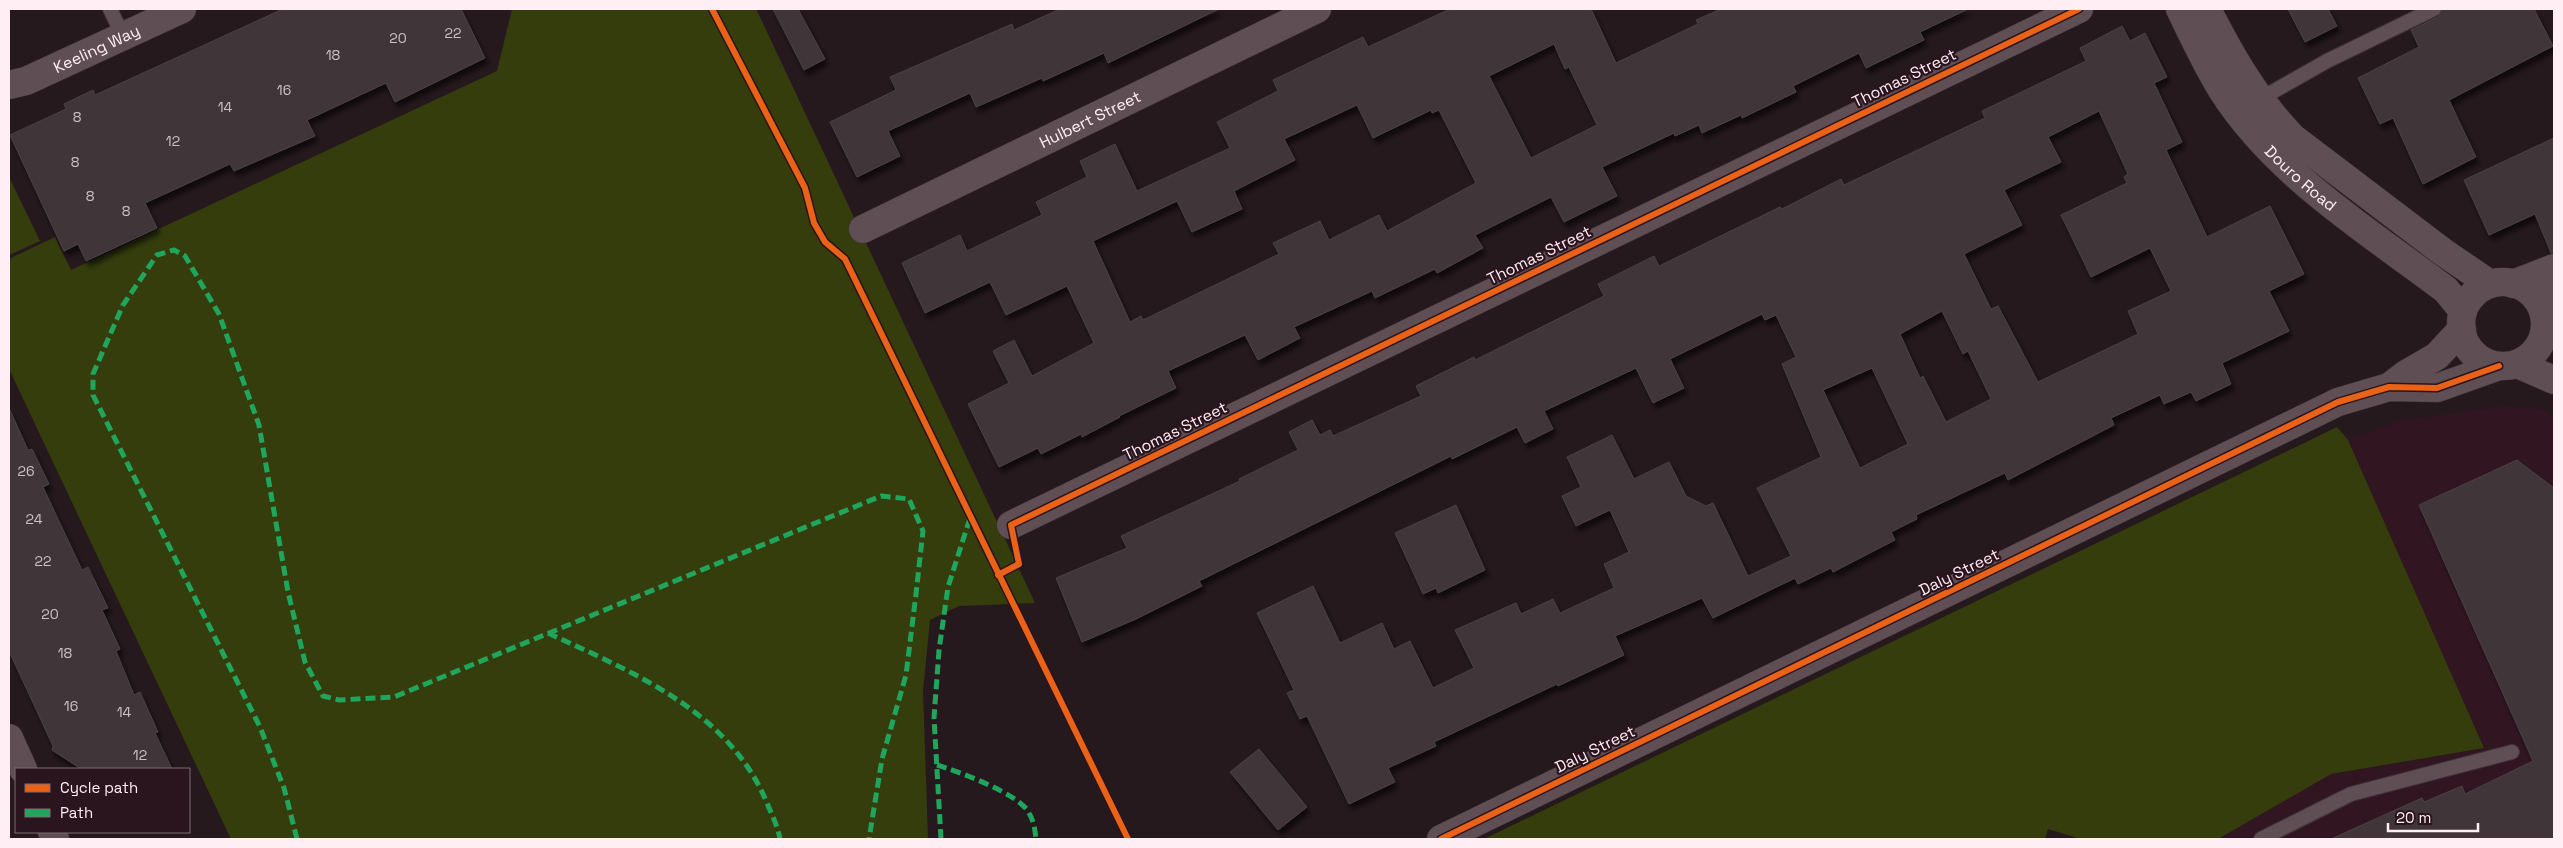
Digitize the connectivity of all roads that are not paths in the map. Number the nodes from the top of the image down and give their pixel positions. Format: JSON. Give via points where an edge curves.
{"nodes":[{"id":1,"x":110,"y":9,"type":"edge"},
{"id":2,"x":182,"y":9,"type":"edge"},
{"id":3,"x":1317,"y":9,"type":"edge"},
{"id":4,"x":2079,"y":9,"type":"edge"},
{"id":5,"x":2180,"y":9,"type":"edge"},
{"id":6,"x":2207,"y":9,"type":"edge"},
{"id":7,"x":2434,"y":9,"type":"edge"},
{"id":8,"x":123,"y":36,"type":"junction"},
{"id":9,"x":9,"y":85,"type":"edge"},
{"id":10,"x":2260,"y":99,"type":"junction"},
{"id":11,"x":863,"y":230,"type":"dead end"},
{"id":12,"x":2554,"y":268,"type":"edge"},
{"id":13,"x":2502,"y":284,"type":"junction"},
{"id":14,"x":2549,"y":317,"type":"edge"},
{"id":15,"x":2462,"y":320,"type":"junction"},
{"id":16,"x":2508,"y":365,"type":"junction"},
{"id":17,"x":2554,"y":380,"type":"edge"},
{"id":18,"x":2388,"y":387,"type":"junction"},
{"id":19,"x":1012,"y":525,"type":"dead end"},
{"id":20,"x":9,"y":738,"type":"edge"},
{"id":21,"x":2512,"y":752,"type":"dead end"},
{"id":22,"x":23,"y":768,"type":"edge"},
{"id":23,"x":1441,"y":839,"type":"edge"},
{"id":24,"x":2261,"y":839,"type":"edge"}],
"edges":[{"from":1,"to":8,"type":"lane"},
{"from":2,"to":8,"type":"street","name":"Keeling Way"},
{"from":3,"to":11,"type":"street","name":"Hulbert Street"},
{"from":4,"to":19,"type":"street","name":"Thomas Street"},
{"from":5,"to":15,"type":"street","name":"Douro Road","via":[[2223,90],[2288,168],[2446,290]]},
{"from":6,"to":10,"type":"street","name":"Douro Road","via":[[2244,77]]},
{"from":7,"to":10,"type":"lane","via":[[2326,61]]},
{"from":8,"to":9,"type":"street","name":"Keeling Way","via":[[26,81]]},
{"from":10,"to":13,"type":"street","name":"Douro Road","via":[[2293,138],[2443,252]]},
{"from":12,"to":13,"type":"street"},
{"from":13,"to":14,"type":"street","via":[[2526,289]]},
{"from":13,"to":15,"type":"street","via":[[2478,290],[2469,300]]},
{"from":14,"to":16,"type":"street","via":[[2537,349]]},
{"from":15,"to":16,"type":"street","via":[[2466,343],[2474,354],[2485,362]]},
{"from":15,"to":18,"type":"street","name":"Daly Street","via":[[2437,356]]},
{"from":16,"to":17,"type":"street"},
{"from":16,"to":18,"type":"street","name":"Daly Street","via":[[2437,388]]},
{"from":18,"to":23,"type":"street","name":"Daly Street","via":[[2320,411]]},
{"from":20,"to":22,"type":"street"},
{"from":21,"to":24,"type":"lane","via":[[2350,794]]}]}
